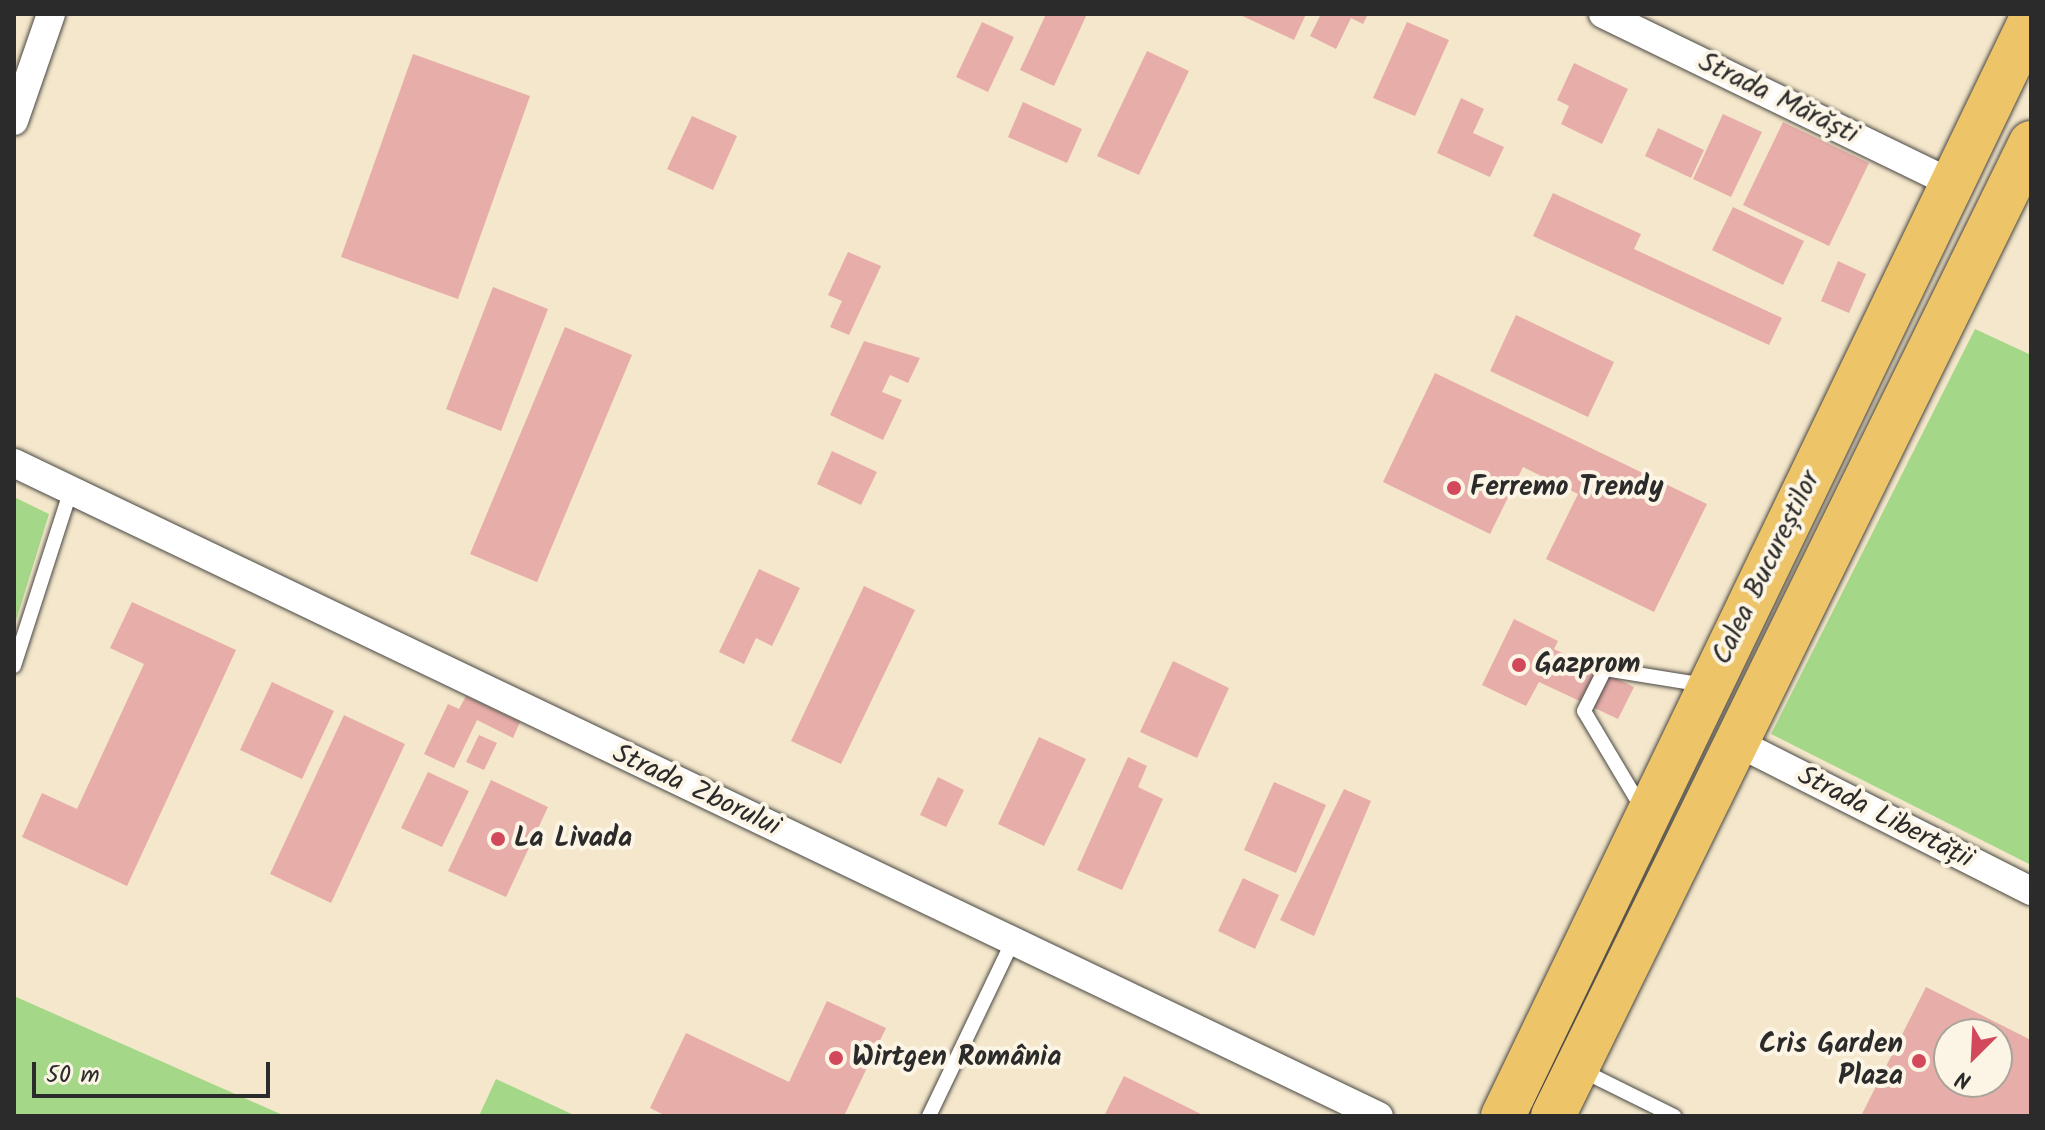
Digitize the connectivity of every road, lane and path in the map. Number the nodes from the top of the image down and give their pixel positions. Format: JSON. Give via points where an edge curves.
{"nodes":[{"id":1,"x":51,"y":14,"type":"edge"},
{"id":2,"x":1603,"y":14,"type":"edge"},
{"id":3,"x":2031,"y":20,"type":"edge"},
{"id":4,"x":14,"y":121,"type":"edge"},
{"id":5,"x":2031,"y":143,"type":"edge"},
{"id":6,"x":1953,"y":184,"type":"junction"},
{"id":7,"x":14,"y":463,"type":"edge"},
{"id":8,"x":71,"y":490,"type":"junction"},
{"id":9,"x":14,"y":666,"type":"edge"},
{"id":10,"x":1709,"y":686,"type":"junction"},
{"id":11,"x":1740,"y":744,"type":"junction"},
{"id":12,"x":1647,"y":816,"type":"junction"},
{"id":13,"x":2031,"y":891,"type":"edge"},
{"id":14,"x":1013,"y":941,"type":"junction"},
{"id":15,"x":1576,"y":1068,"type":"junction"},
{"id":16,"x":929,"y":1116,"type":"edge"},
{"id":17,"x":1379,"y":1116,"type":"edge"},
{"id":18,"x":1503,"y":1116,"type":"edge"},
{"id":19,"x":1553,"y":1116,"type":"edge"},
{"id":20,"x":1674,"y":1116,"type":"edge"}],
"edges":[{"from":1,"to":4,"type":"street"},
{"from":2,"to":6,"type":"street","name":"Strada Mărăști"},
{"from":3,"to":6,"type":"highway","name":"Calea Bucureștilor"},
{"from":5,"to":11,"type":"highway","name":"Calea Bucureștilor"},
{"from":6,"to":10,"type":"highway","name":"Calea Bucureștilor"},
{"from":7,"to":8,"type":"street","name":"Strada Zborului"},
{"from":8,"to":9,"type":"lane"},
{"from":8,"to":14,"type":"street","name":"Strada Zborului"},
{"from":10,"to":12,"type":"highway","name":"Calea Bucureștilor"},
{"from":10,"to":12,"type":"lane","via":[[1605,669],[1584,711]]},
{"from":11,"to":13,"type":"street","name":"Strada Libertății"},
{"from":11,"to":15,"type":"highway","name":"Calea Bucureștilor"},
{"from":12,"to":18,"type":"highway","name":"Calea Bucureștilor"},
{"from":14,"to":16,"type":"lane"},
{"from":14,"to":17,"type":"street","name":"Strada Zborului"},
{"from":15,"to":19,"type":"highway","name":"Calea Bucureștilor"},
{"from":15,"to":20,"type":"lane"}]}
